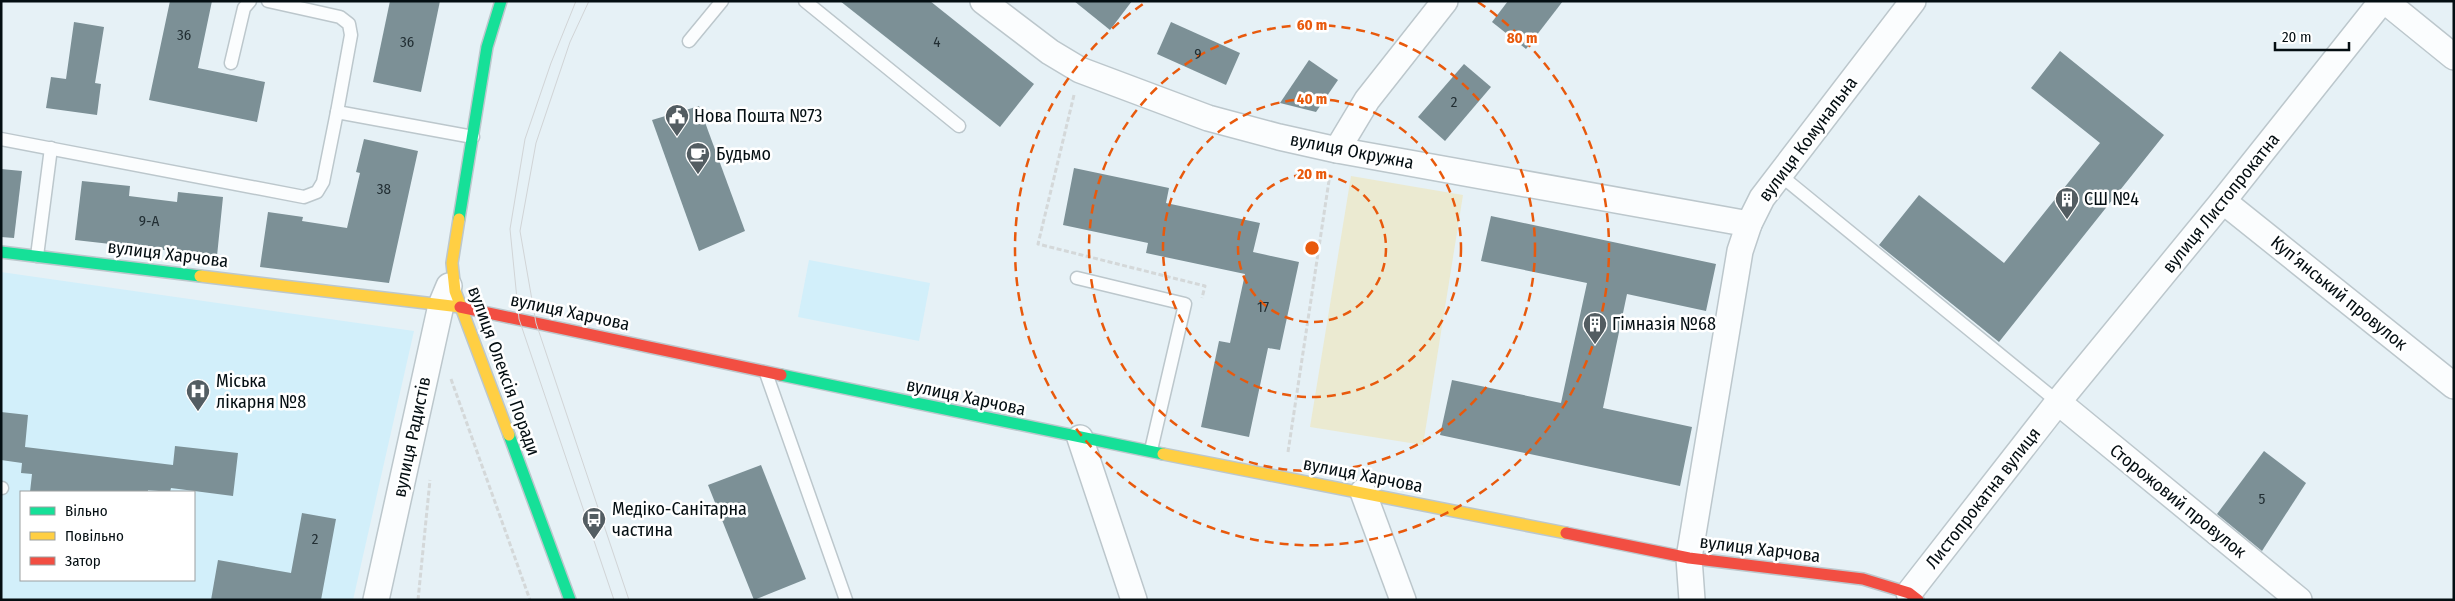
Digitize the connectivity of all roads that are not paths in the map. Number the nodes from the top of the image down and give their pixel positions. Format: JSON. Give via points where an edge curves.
{"nodes":[{"id":1,"x":250,"y":1,"type":"edge"},
{"id":2,"x":268,"y":1,"type":"edge"},
{"id":3,"x":502,"y":1,"type":"edge"},
{"id":4,"x":508,"y":1,"type":"edge"},
{"id":5,"x":722,"y":1,"type":"edge"},
{"id":6,"x":805,"y":1,"type":"edge"},
{"id":7,"x":1445,"y":1,"type":"edge"},
{"id":8,"x":1913,"y":1,"type":"edge"},
{"id":9,"x":2383,"y":1,"type":"edge"},
{"id":10,"x":988,"y":3,"type":"edge"},
{"id":11,"x":689,"y":41,"type":"dead end"},
{"id":12,"x":487,"y":48,"type":"junction"},
{"id":13,"x":2454,"y":57,"type":"edge"},
{"id":14,"x":231,"y":63,"type":"dead end"},
{"id":15,"x":337,"y":112,"type":"junction"},
{"id":16,"x":959,"y":126,"type":"dead end"},
{"id":17,"x":473,"y":137,"type":"junction"},
{"id":18,"x":1,"y":139,"type":"edge"},
{"id":19,"x":51,"y":148,"type":"junction"},
{"id":20,"x":1337,"y":150,"type":"junction"},
{"id":21,"x":1780,"y":175,"type":"junction"},
{"id":22,"x":2224,"y":201,"type":"junction"},
{"id":23,"x":1749,"y":224,"type":"junction"},
{"id":24,"x":1,"y":252,"type":"edge"},
{"id":25,"x":37,"y":256,"type":"junction"},
{"id":26,"x":452,"y":276,"type":"joint"},
{"id":27,"x":1077,"y":278,"type":"dead end"},
{"id":28,"x":451,"y":306,"type":"junction"},
{"id":29,"x":766,"y":373,"type":"junction"},
{"id":30,"x":2454,"y":386,"type":"edge"},
{"id":31,"x":2058,"y":402,"type":"junction"},
{"id":32,"x":1080,"y":438,"type":"junction"},
{"id":33,"x":1151,"y":450,"type":"junction"},
{"id":34,"x":1363,"y":492,"type":"junction"},
{"id":35,"x":1689,"y":558,"type":"junction"},
{"id":36,"x":1913,"y":597,"type":"edge"},
{"id":37,"x":376,"y":600,"type":"edge"},
{"id":38,"x":570,"y":600,"type":"edge"},
{"id":39,"x":846,"y":600,"type":"edge"},
{"id":40,"x":1134,"y":600,"type":"edge"},
{"id":41,"x":1403,"y":600,"type":"edge"},
{"id":42,"x":1692,"y":600,"type":"edge"},
{"id":43,"x":2299,"y":600,"type":"edge"}],
"edges":[{"from":1,"to":14,"type":"lane","via":[[244,8]]},
{"from":2,"to":15,"type":"lane","via":[[340,18],[349,24],[351,35]]},
{"from":3,"to":12,"type":"street","name":"вулиця Олексія Поради"},
{"from":4,"to":12,"type":"street"},
{"from":5,"to":11,"type":"lane"},
{"from":6,"to":16,"type":"lane"},
{"from":7,"to":20,"type":"street","via":[[1367,100]]},
{"from":8,"to":21,"type":"street","name":"вулиця Комунальна"},
{"from":9,"to":13,"type":"street"},
{"from":9,"to":22,"type":"street","name":"вулиця Листопрокатна"},
{"from":10,"to":20,"type":"street","name":"вулиця Окружна","via":[[1050,52],[1080,70],[1208,118]]},
{"from":12,"to":17,"type":"street","name":"вулиця Олексія Поради"},
{"from":15,"to":17,"type":"lane"},
{"from":15,"to":19,"type":"lane","via":[[323,182],[317,192],[304,196]]},
{"from":17,"to":26,"type":"street","name":"вулиця Олексія Поради"},
{"from":18,"to":19,"type":"lane"},
{"from":19,"to":25,"type":"lane"},
{"from":20,"to":23,"type":"street","name":"вулиця Окружна"},
{"from":21,"to":23,"type":"street","name":"вулиця Комунальна","via":[[1762,198]]},
{"from":21,"to":31,"type":"lane"},
{"from":22,"to":30,"type":"street","name":"Куп’янський провулок"},
{"from":22,"to":31,"type":"street","name":"вулиця Листопрокатна"},
{"from":23,"to":35,"type":"street","name":"вулиця Комунальна","via":[[1740,251]]},
{"from":24,"to":25,"type":"street","name":"вулиця Харчова"},
{"from":25,"to":28,"type":"street","name":"вулиця Харчова"},
{"from":26,"to":28,"type":"street","name":"вулиця Радистів"},
{"from":27,"to":33,"type":"lane","via":[[1185,304]]},
{"from":28,"to":29,"type":"street","name":"вулиця Харчова"},
{"from":28,"to":37,"type":"street","name":"вулиця Радистів"},
{"from":28,"to":38,"type":"street","name":"вулиця Олексія Поради"},
{"from":29,"to":32,"type":"street","name":"вулиця Харчова"},
{"from":29,"to":39,"type":"lane"},
{"from":31,"to":36,"type":"street","name":"Листопрокатна вулиця"},
{"from":31,"to":43,"type":"street","name":"Сторожовий провулок"},
{"from":32,"to":33,"type":"street","name":"вулиця Харчова"},
{"from":32,"to":40,"type":"street"},
{"from":33,"to":34,"type":"street","name":"вулиця Харчова"},
{"from":34,"to":35,"type":"street","name":"вулиця Харчова"},
{"from":34,"to":41,"type":"street"},
{"from":35,"to":36,"type":"street","name":"вулиця Харчова","via":[[1864,579]]},
{"from":35,"to":42,"type":"street","name":"вулиця Комунальна"}]}
